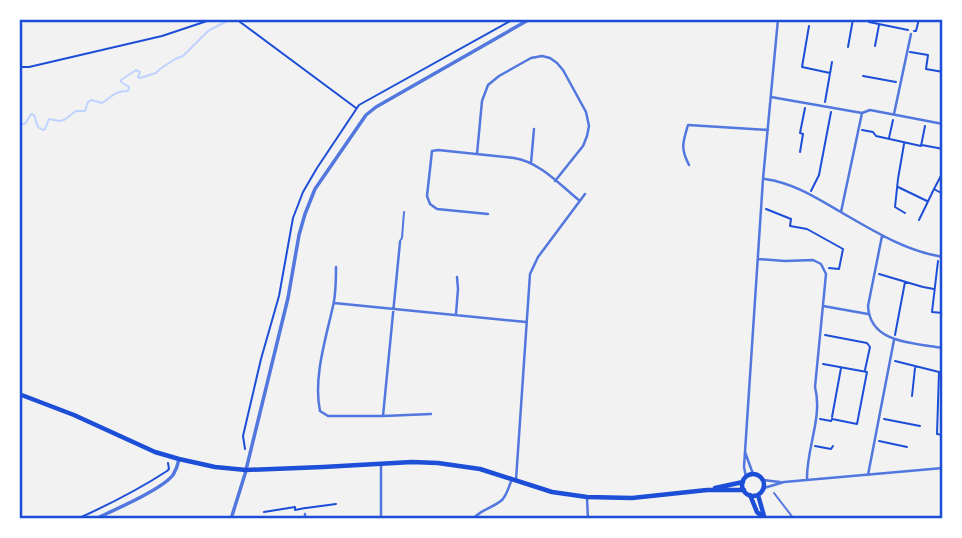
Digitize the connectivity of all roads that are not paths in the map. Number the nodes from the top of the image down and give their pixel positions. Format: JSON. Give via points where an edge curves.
{"nodes":[{"id":1,"x":530,"y":19,"type":"edge"},
{"id":2,"x":778,"y":19,"type":"edge"},
{"id":3,"x":913,"y":33,"type":"road end"},
{"id":4,"x":771,"y":97,"type":"junction"},
{"id":5,"x":862,"y":113,"type":"junction"},
{"id":6,"x":894,"y":114,"type":"junction"},
{"id":7,"x":943,"y":124,"type":"edge"},
{"id":8,"x":534,"y":129,"type":"dead end"},
{"id":9,"x":768,"y":130,"type":"junction"},
{"id":10,"x":477,"y":154,"type":"junction"},
{"id":11,"x":531,"y":163,"type":"junction"},
{"id":12,"x":689,"y":165,"type":"dead end"},
{"id":13,"x":763,"y":179,"type":"junction"},
{"id":14,"x":555,"y":181,"type":"junction"},
{"id":15,"x":585,"y":194,"type":"dead end"},
{"id":16,"x":580,"y":201,"type":"junction"},
{"id":17,"x":404,"y":212,"type":"dead end"},
{"id":18,"x":841,"y":212,"type":"junction"},
{"id":19,"x":488,"y":214,"type":"dead end"},
{"id":20,"x":882,"y":236,"type":"junction"},
{"id":21,"x":400,"y":242,"type":"joint"},
{"id":22,"x":941,"y":257,"type":"edge"},
{"id":23,"x":758,"y":259,"type":"junction"},
{"id":24,"x":337,"y":267,"type":"dead end"},
{"id":25,"x":457,"y":277,"type":"dead end"},
{"id":26,"x":334,"y":303,"type":"junction"},
{"id":27,"x":823,"y":306,"type":"junction"},
{"id":28,"x":394,"y":308,"type":"junction"},
{"id":29,"x":456,"y":314,"type":"junction"},
{"id":30,"x":869,"y":314,"type":"junction"},
{"id":31,"x":526,"y":322,"type":"junction"},
{"id":32,"x":895,"y":340,"type":"junction"},
{"id":33,"x":943,"y":348,"type":"edge"},
{"id":34,"x":19,"y":394,"type":"edge"},
{"id":35,"x":431,"y":414,"type":"dead end"},
{"id":36,"x":383,"y":416,"type":"junction"},
{"id":37,"x":745,"y":453,"type":"junction"},
{"id":38,"x":179,"y":459,"type":"junction"},
{"id":39,"x":382,"y":464,"type":"junction"},
{"id":40,"x":943,"y":468,"type":"edge"},
{"id":41,"x":246,"y":470,"type":"junction"},
{"id":42,"x":753,"y":474,"type":"junction"},
{"id":43,"x":868,"y":475,"type":"junction"},
{"id":44,"x":744,"y":479,"type":"junction"},
{"id":45,"x":514,"y":480,"type":"junction"},
{"id":46,"x":763,"y":480,"type":"junction"},
{"id":47,"x":807,"y":480,"type":"junction"},
{"id":48,"x":784,"y":482,"type":"junction"},
{"id":49,"x":764,"y":488,"type":"junction"},
{"id":50,"x":707,"y":490,"type":"junction"},
{"id":51,"x":744,"y":490,"type":"junction"},
{"id":52,"x":774,"y":494,"type":"dead end"},
{"id":53,"x":750,"y":495,"type":"junction"},
{"id":54,"x":758,"y":495,"type":"junction"},
{"id":55,"x":587,"y":497,"type":"junction"},
{"id":56,"x":305,"y":514,"type":"road end"},
{"id":57,"x":764,"y":518,"type":"edge"},
{"id":58,"x":95,"y":519,"type":"edge"},
{"id":59,"x":231,"y":519,"type":"edge"},
{"id":60,"x":305,"y":519,"type":"edge"},
{"id":61,"x":381,"y":519,"type":"edge"},
{"id":62,"x":473,"y":519,"type":"edge"},
{"id":63,"x":588,"y":519,"type":"edge"},
{"id":64,"x":794,"y":519,"type":"edge"}],
"edges":[{"from":1,"to":41,"type":"street","via":[[376,107],[315,189],[299,235]]},
{"from":2,"to":4,"type":"street"},
{"from":3,"to":6,"type":"street"},
{"from":4,"to":5,"type":"street"},
{"from":4,"to":9,"type":"street"},
{"from":5,"to":6,"type":"street"},
{"from":5,"to":18,"type":"street"},
{"from":6,"to":7,"type":"street"},
{"from":8,"to":11,"type":"street"},
{"from":9,"to":12,"type":"street","via":[[688,125],[683,154]]},
{"from":9,"to":13,"type":"street"},
{"from":10,"to":11,"type":"street"},
{"from":10,"to":14,"type":"street","via":[[488,85],[531,58],[550,58],[563,70],[589,121],[586,141]]},
{"from":10,"to":19,"type":"street","via":[[432,152],[427,196],[437,209]]},
{"from":11,"to":14,"type":"street"},
{"from":13,"to":18,"type":"street","via":[[810,193]]},
{"from":13,"to":23,"type":"street"},
{"from":14,"to":16,"type":"street"},
{"from":15,"to":16,"type":"street"},
{"from":16,"to":31,"type":"street","via":[[533,265]]},
{"from":17,"to":21,"type":"lane"},
{"from":18,"to":20,"type":"street"},
{"from":20,"to":22,"type":"street"},
{"from":20,"to":30,"type":"street"},
{"from":21,"to":28,"type":"street"},
{"from":23,"to":27,"type":"street","via":[[818,262],[826,278]]},
{"from":23,"to":37,"type":"street"},
{"from":24,"to":26,"type":"street"},
{"from":25,"to":29,"type":"street"},
{"from":26,"to":28,"type":"street"},
{"from":26,"to":36,"type":"street","via":[[321,359],[320,411],[328,416]]},
{"from":27,"to":30,"type":"street"},
{"from":27,"to":47,"type":"street"},
{"from":28,"to":29,"type":"street"},
{"from":28,"to":36,"type":"street"},
{"from":29,"to":31,"type":"street"},
{"from":30,"to":32,"type":"street","via":[[880,332]]},
{"from":31,"to":45,"type":"street"},
{"from":32,"to":33,"type":"street"},
{"from":32,"to":43,"type":"street"},
{"from":34,"to":38,"type":"main road"},
{"from":35,"to":36,"type":"street"},
{"from":37,"to":42,"type":"street"},
{"from":37,"to":44,"type":"street"},
{"from":38,"to":41,"type":"main road"},
{"from":38,"to":58,"type":"street","via":[[166,482]]},
{"from":39,"to":41,"type":"main road"},
{"from":39,"to":45,"type":"main road","via":[[459,465]]},
{"from":39,"to":61,"type":"street"},
{"from":40,"to":43,"type":"street"},
{"from":41,"to":59,"type":"street"},
{"from":42,"to":44,"type":"main road"},
{"from":42,"to":46,"type":"main road"},
{"from":43,"to":47,"type":"street"},
{"from":44,"to":50,"type":"main road"},
{"from":44,"to":51,"type":"main road"},
{"from":45,"to":55,"type":"main road"},
{"from":45,"to":62,"type":"street","via":[[500,501]]},
{"from":46,"to":48,"type":"street"},
{"from":46,"to":49,"type":"main road"},
{"from":47,"to":48,"type":"street"},
{"from":48,"to":49,"type":"street"},
{"from":49,"to":54,"type":"main road"},
{"from":50,"to":51,"type":"main road"},
{"from":50,"to":55,"type":"main road","via":[[632,498]]},
{"from":51,"to":53,"type":"main road"},
{"from":52,"to":64,"type":"lane"},
{"from":53,"to":54,"type":"main road"},
{"from":53,"to":57,"type":"main road"},
{"from":54,"to":57,"type":"main road"},
{"from":55,"to":63,"type":"street"},
{"from":56,"to":60,"type":"street"}]}
